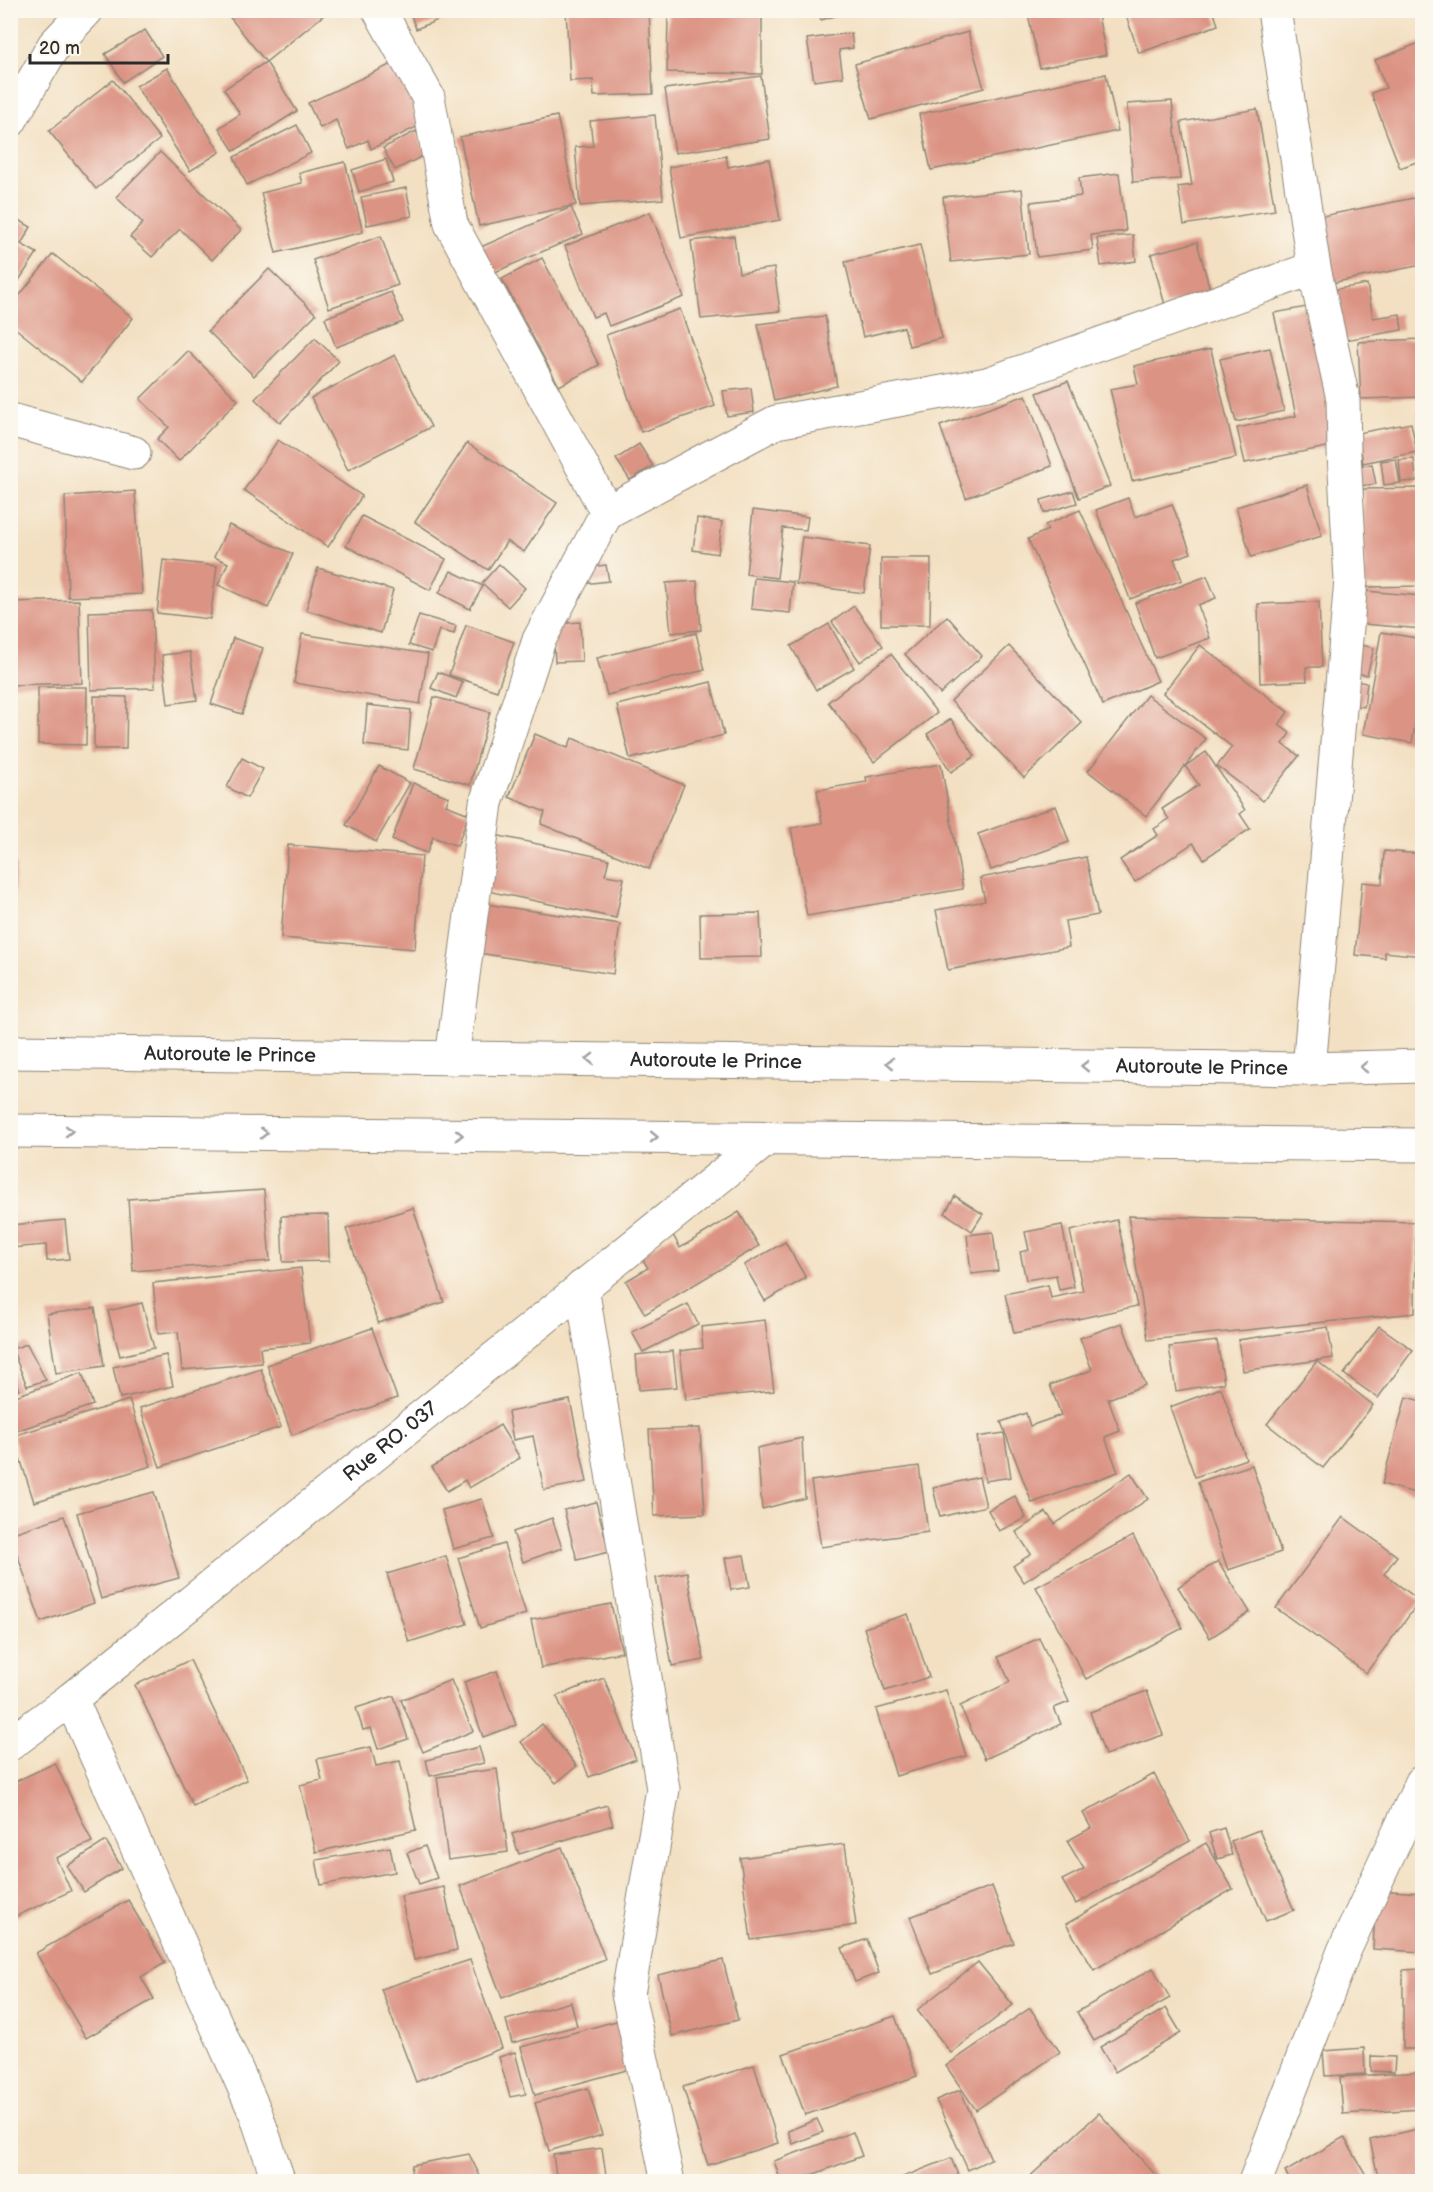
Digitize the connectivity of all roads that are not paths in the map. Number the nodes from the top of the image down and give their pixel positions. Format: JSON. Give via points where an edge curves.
{"nodes":[{"id":1,"x":87,"y":10,"type":"edge"},
{"id":2,"x":379,"y":10,"type":"edge"},
{"id":3,"x":1274,"y":10,"type":"edge"},
{"id":4,"x":10,"y":121,"type":"edge"},
{"id":5,"x":1314,"y":268,"type":"junction"},
{"id":6,"x":10,"y":420,"type":"edge"},
{"id":7,"x":134,"y":453,"type":"dead end"},
{"id":8,"x":607,"y":512,"type":"junction"},
{"id":9,"x":10,"y":1052,"type":"edge"},
{"id":10,"x":452,"y":1058,"type":"junction"},
{"id":11,"x":1422,"y":1066,"type":"edge"},
{"id":12,"x":1309,"y":1069,"type":"junction"},
{"id":13,"x":10,"y":1131,"type":"edge"},
{"id":14,"x":768,"y":1138,"type":"junction"},
{"id":15,"x":1422,"y":1144,"type":"edge"},
{"id":16,"x":582,"y":1287,"type":"junction"},
{"id":17,"x":71,"y":1699,"type":"junction"},
{"id":18,"x":15,"y":1730,"type":"edge"},
{"id":19,"x":1422,"y":1782,"type":"edge"},
{"id":20,"x":279,"y":2181,"type":"edge"},
{"id":21,"x":668,"y":2181,"type":"edge"},
{"id":22,"x":1255,"y":2181,"type":"edge"}],
"edges":[{"from":1,"to":4,"type":"street","via":[[54,45]]},
{"from":2,"to":8,"type":"street","via":[[428,97],[451,224]]},
{"from":3,"to":5,"type":"street"},
{"from":5,"to":8,"type":"street","via":[[987,384],[776,422]]},
{"from":5,"to":12,"type":"street","via":[[1342,399],[1351,580]]},
{"from":6,"to":7,"type":"street"},
{"from":8,"to":10,"type":"street","via":[[539,640],[486,803]]},
{"from":9,"to":10,"type":"street","name":"Autoroute le Prince"},
{"from":12,"to":10,"type":"street","name":"Autoroute le Prince","one_way":true},
{"from":11,"to":12,"type":"street","name":"Autoroute le Prince","one_way":true},
{"from":13,"to":14,"type":"street","one_way":true},
{"from":14,"to":15,"type":"street"},
{"from":14,"to":16,"type":"street","name":"Rue RO. 037"},
{"from":16,"to":17,"type":"street","name":"Rue RO. 037"},
{"from":16,"to":21,"type":"street","via":[[663,1789],[628,1994]]},
{"from":17,"to":18,"type":"street","name":"Rue RO. 037"},
{"from":17,"to":20,"type":"street","via":[[256,2114]]},
{"from":19,"to":22,"type":"street","via":[[1344,1951]]}]}
